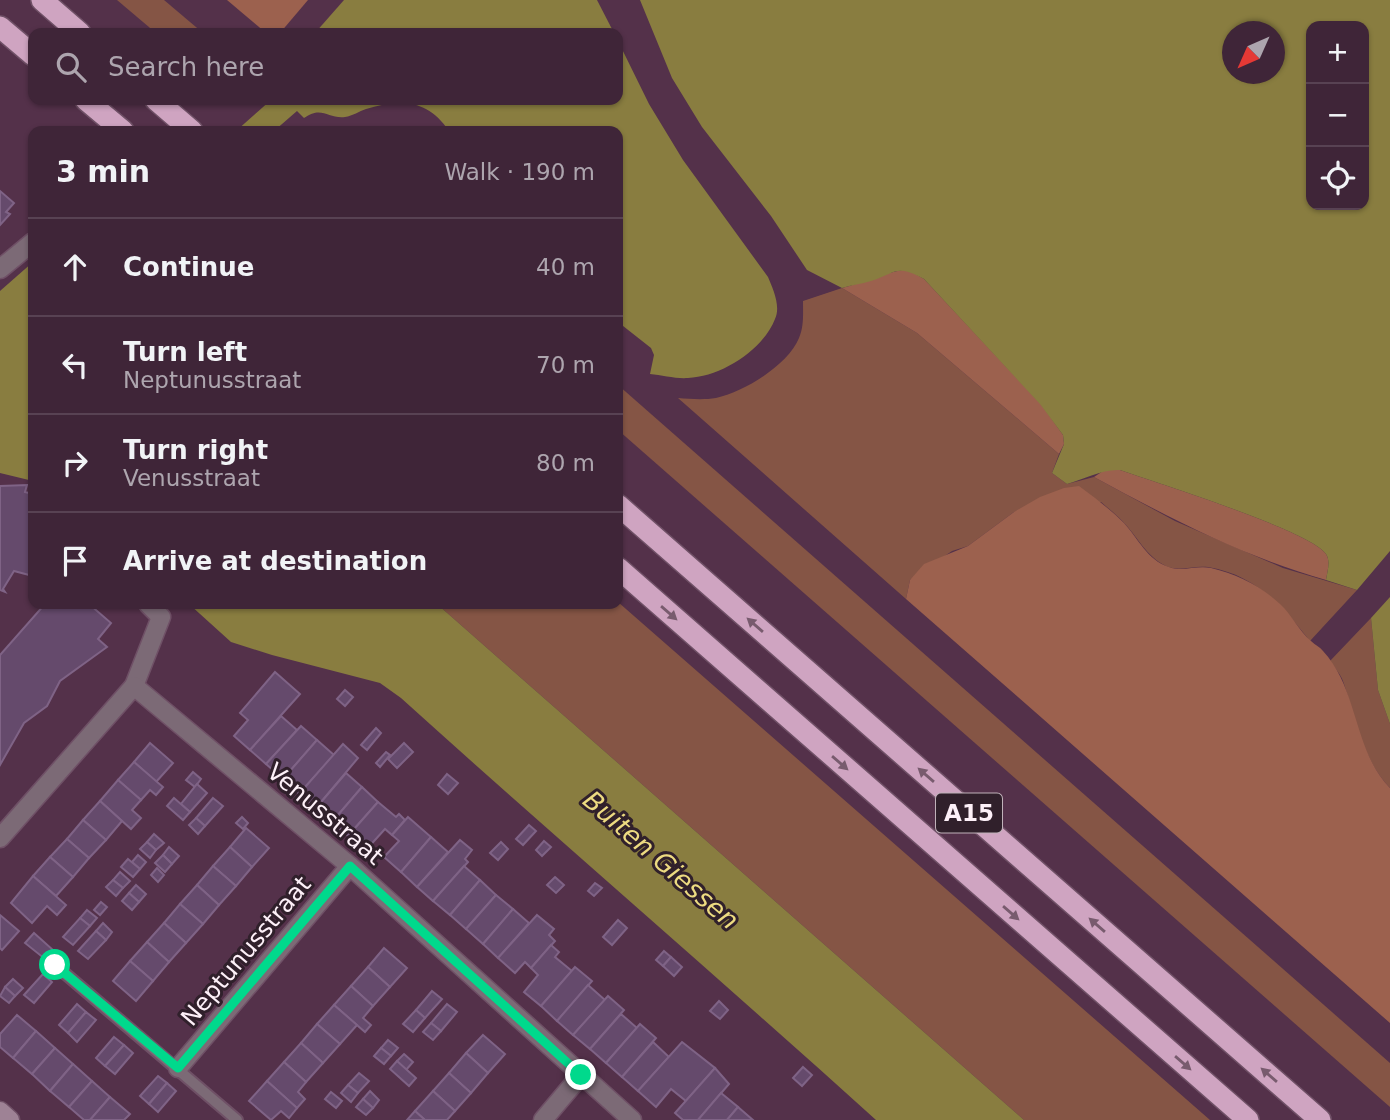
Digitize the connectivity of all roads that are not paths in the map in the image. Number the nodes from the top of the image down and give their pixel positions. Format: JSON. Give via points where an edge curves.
{"nodes":[{"id":1,"x":42,"y":0,"type":"edge"},
{"id":2,"x":0,"y":27,"type":"edge"},
{"id":3,"x":74,"y":28,"type":"edge"},
{"id":4,"x":28,"y":51,"type":"edge"},
{"id":5,"x":92,"y":105,"type":"edge"},
{"id":6,"x":162,"y":105,"type":"edge"},
{"id":7,"x":117,"y":126,"type":"edge"},
{"id":8,"x":186,"y":126,"type":"edge"},
{"id":9,"x":28,"y":246,"type":"edge"},
{"id":10,"x":0,"y":269,"type":"edge"},
{"id":11,"x":623,"y":509,"type":"edge"},
{"id":12,"x":623,"y":572,"type":"edge"},
{"id":13,"x":153,"y":609,"type":"edge"},
{"id":14,"x":134,"y":686,"type":"junction"},
{"id":15,"x":0,"y":838,"type":"edge"},
{"id":16,"x":350,"y":866,"type":"junction"},
{"id":17,"x":55,"y":965,"type":"dead end"},
{"id":18,"x":178,"y":1068,"type":"junction"},
{"id":19,"x":581,"y":1075,"type":"junction"},
{"id":20,"x":0,"y":1111,"type":"edge"},
{"id":21,"x":10,"y":1120,"type":"edge"},
{"id":22,"x":237,"y":1120,"type":"edge"},
{"id":23,"x":543,"y":1120,"type":"edge"},
{"id":24,"x":632,"y":1120,"type":"edge"},
{"id":25,"x":1248,"y":1120,"type":"edge"},
{"id":26,"x":1320,"y":1120,"type":"edge"}],
"edges":[{"from":1,"to":3,"type":"highway"},
{"from":2,"to":4,"type":"highway"},
{"from":5,"to":7,"type":"highway"},
{"from":6,"to":8,"type":"highway"},
{"from":9,"to":10,"type":"street"},
{"from":26,"to":11,"type":"highway","number":"A15","one_way":true},
{"from":12,"to":25,"type":"highway","number":"A15","one_way":true},
{"from":13,"to":14,"type":"street","via":[[162,617]]},
{"from":14,"to":15,"type":"street"},
{"from":14,"to":16,"type":"street","name":"Venusstraat"},
{"from":16,"to":18,"type":"street","name":"Neptunusstraat"},
{"from":16,"to":19,"type":"street","name":"Venusstraat"},
{"from":17,"to":18,"type":"lane"},
{"from":18,"to":22,"type":"lane"},
{"from":19,"to":23,"type":"street"},
{"from":19,"to":24,"type":"street","name":"Venusstraat"},
{"from":20,"to":21,"type":"street"}]}
